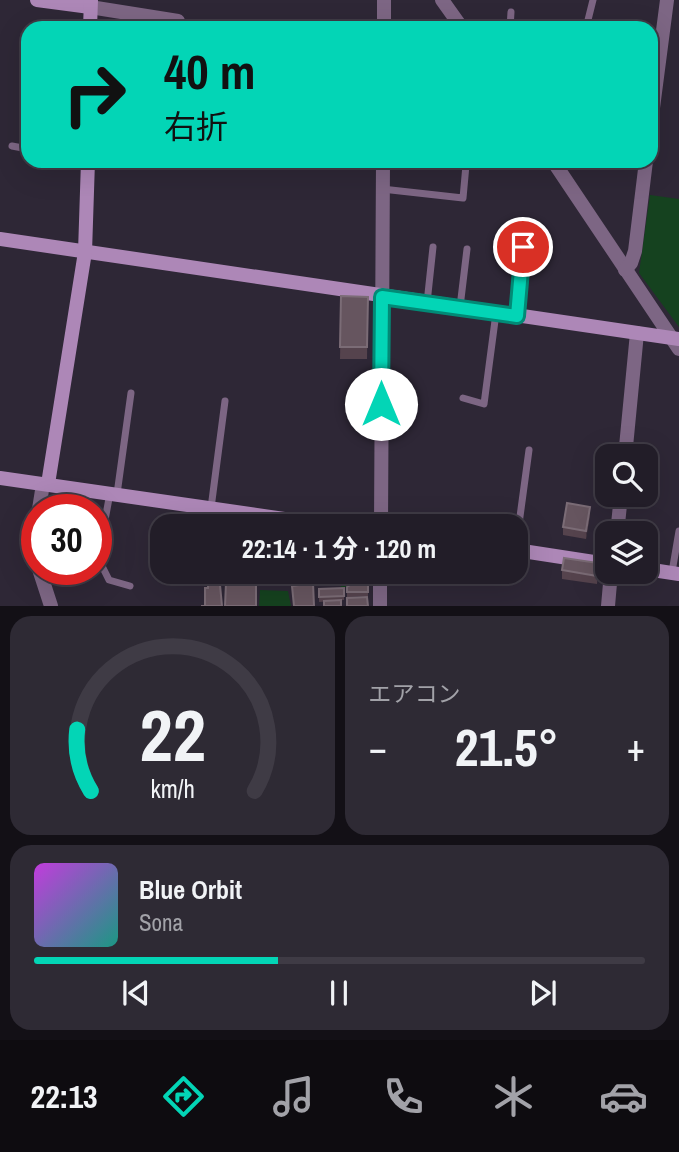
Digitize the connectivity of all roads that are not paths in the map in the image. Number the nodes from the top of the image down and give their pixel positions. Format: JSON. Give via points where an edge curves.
{"nodes":[{"id":1,"x":37,"y":0,"type":"edge"},
{"id":2,"x":384,"y":0,"type":"edge"},
{"id":3,"x":442,"y":0,"type":"edge"},
{"id":4,"x":593,"y":0,"type":"edge"},
{"id":5,"x":667,"y":0,"type":"edge"},
{"id":6,"x":91,"y":4,"type":"edge"},
{"id":7,"x":511,"y":12,"type":"dead end"},
{"id":8,"x":178,"y":21,"type":"dead end"},
{"id":9,"x":384,"y":21,"type":"edge"},
{"id":10,"x":456,"y":21,"type":"edge"},
{"id":11,"x":510,"y":21,"type":"edge"},
{"id":12,"x":588,"y":21,"type":"edge"},
{"id":13,"x":658,"y":69,"type":"edge"},
{"id":14,"x":12,"y":146,"type":"dead end"},
{"id":15,"x":21,"y":148,"type":"edge"},
{"id":16,"x":88,"y":168,"type":"edge"},
{"id":17,"x":383,"y":168,"type":"edge"},
{"id":18,"x":466,"y":168,"type":"edge"},
{"id":19,"x":558,"y":168,"type":"edge"},
{"id":20,"x":645,"y":168,"type":"edge"},
{"id":21,"x":383,"y":189,"type":"junction"},
{"id":22,"x":0,"y":239,"type":"edge"},
{"id":23,"x":433,"y":247,"type":"dead end"},
{"id":24,"x":523,"y":247,"type":"dead end"},
{"id":25,"x":467,"y":249,"type":"dead end"},
{"id":26,"x":85,"y":252,"type":"junction"},
{"id":27,"x":625,"y":270,"type":"junction"},
{"id":28,"x":382,"y":297,"type":"junction"},
{"id":29,"x":427,"y":304,"type":"junction"},
{"id":30,"x":459,"y":308,"type":"junction"},
{"id":31,"x":496,"y":313,"type":"junction"},
{"id":32,"x":517,"y":316,"type":"junction"},
{"id":33,"x":637,"y":333,"type":"junction"},
{"id":34,"x":677,"y":343,"type":"edge"},
{"id":35,"x":131,"y":393,"type":"dead end"},
{"id":36,"x":463,"y":398,"type":"dead end"},
{"id":37,"x":225,"y":401,"type":"dead end"},
{"id":38,"x":626,"y":444,"type":"edge"},
{"id":39,"x":529,"y":450,"type":"dead end"},
{"id":40,"x":0,"y":478,"type":"edge"},
{"id":41,"x":46,"y":484,"type":"junction"},
{"id":42,"x":43,"y":494,"type":"edge"},
{"id":43,"x":113,"y":494,"type":"junction"},
{"id":44,"x":211,"y":509,"type":"junction"},
{"id":45,"x":247,"y":514,"type":"edge"},
{"id":46,"x":381,"y":514,"type":"edge"},
{"id":47,"x":521,"y":514,"type":"edge"},
{"id":48,"x":679,"y":531,"type":"edge"},
{"id":49,"x":528,"y":550,"type":"edge"},
{"id":50,"x":595,"y":562,"type":"edge"},
{"id":51,"x":675,"y":573,"type":"edge"},
{"id":52,"x":380,"y":584,"type":"edge"},
{"id":53,"x":610,"y":584,"type":"edge"},
{"id":54,"x":44,"y":585,"type":"edge"},
{"id":55,"x":130,"y":586,"type":"dead end"},
{"id":56,"x":51,"y":606,"type":"edge"},
{"id":57,"x":380,"y":606,"type":"edge"},
{"id":58,"x":608,"y":606,"type":"edge"}],
"edges":[{"from":1,"to":6,"type":"street"},
{"from":2,"to":9,"type":"street"},
{"from":3,"to":10,"type":"street"},
{"from":4,"to":12,"type":"lane"},
{"from":5,"to":13,"type":"street"},
{"from":6,"to":8,"type":"street"},
{"from":7,"to":11,"type":"lane"},
{"from":14,"to":15,"type":"lane"},
{"from":16,"to":26,"type":"street"},
{"from":17,"to":21,"type":"street"},
{"from":18,"to":21,"type":"lane","via":[[463,198]]},
{"from":19,"to":27,"type":"street"},
{"from":20,"to":27,"type":"street","via":[[635,251]]},
{"from":21,"to":28,"type":"street"},
{"from":22,"to":26,"type":"street"},
{"from":23,"to":29,"type":"lane"},
{"from":24,"to":32,"type":"lane"},
{"from":25,"to":30,"type":"lane"},
{"from":26,"to":28,"type":"street"},
{"from":26,"to":41,"type":"street"},
{"from":27,"to":34,"type":"street"},
{"from":28,"to":29,"type":"street"},
{"from":28,"to":46,"type":"street"},
{"from":29,"to":30,"type":"street"},
{"from":30,"to":31,"type":"street"},
{"from":31,"to":32,"type":"street"},
{"from":31,"to":36,"type":"lane","via":[[484,404]]},
{"from":32,"to":33,"type":"street"},
{"from":33,"to":34,"type":"street"},
{"from":33,"to":38,"type":"street"},
{"from":35,"to":43,"type":"lane"},
{"from":37,"to":44,"type":"lane"},
{"from":39,"to":47,"type":"lane"},
{"from":40,"to":41,"type":"street"},
{"from":41,"to":42,"type":"street"},
{"from":41,"to":43,"type":"street"},
{"from":43,"to":44,"type":"street"},
{"from":43,"to":55,"type":"lane","via":[[99,558],[109,580]]},
{"from":44,"to":45,"type":"street"},
{"from":48,"to":51,"type":"lane"},
{"from":49,"to":50,"type":"street"},
{"from":52,"to":57,"type":"street"},
{"from":53,"to":58,"type":"street"},
{"from":54,"to":56,"type":"street"}]}
